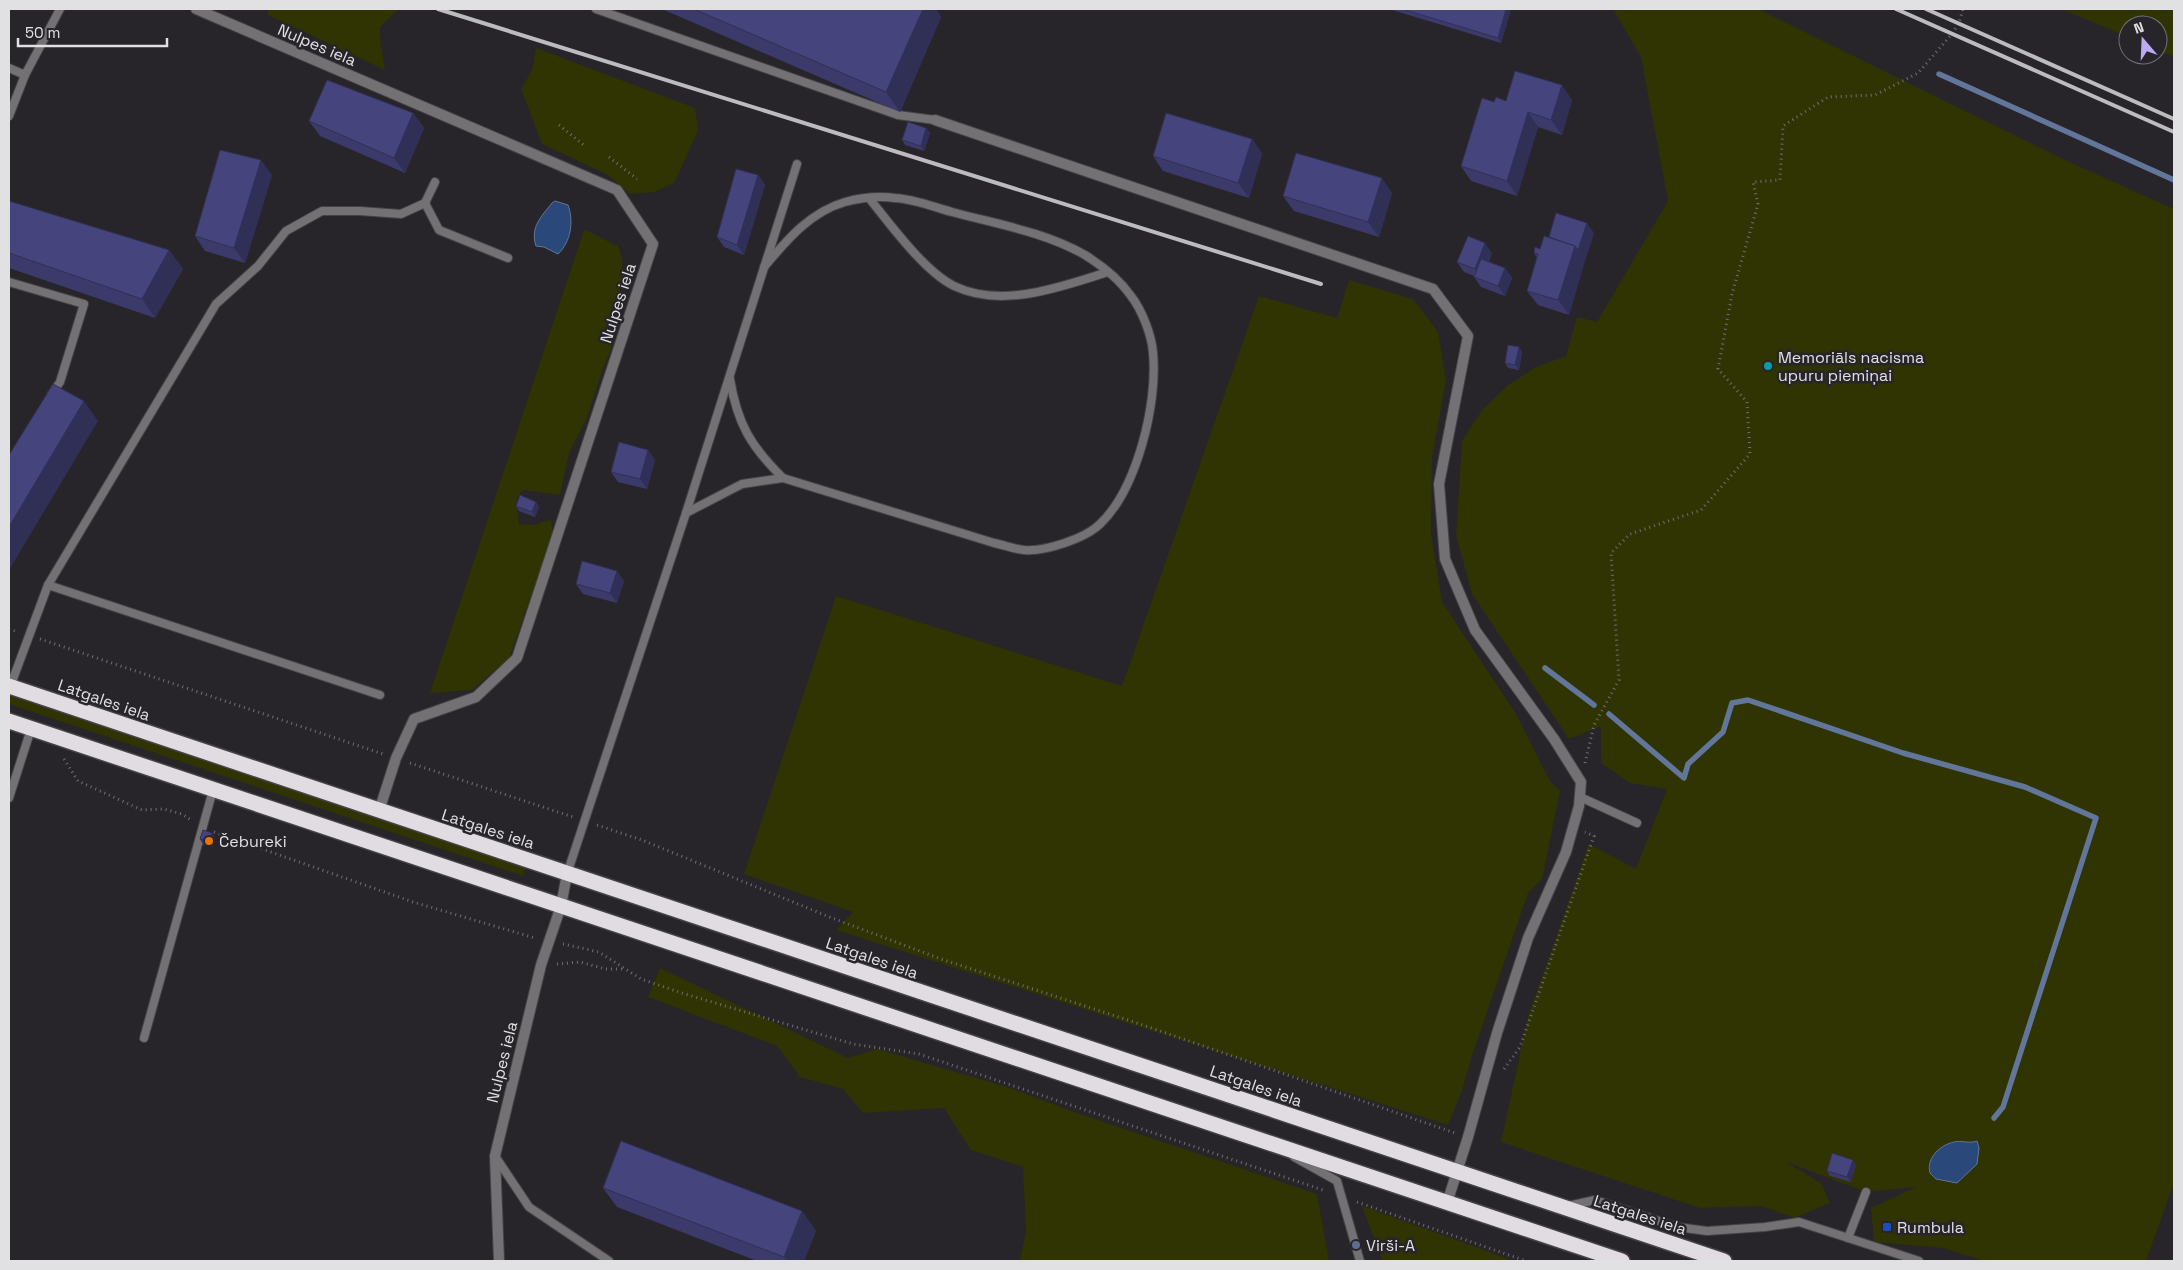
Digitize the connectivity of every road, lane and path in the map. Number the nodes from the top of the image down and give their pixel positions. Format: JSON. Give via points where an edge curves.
{"nodes":[{"id":1,"x":60,"y":9,"type":"edge"},
{"id":2,"x":196,"y":9,"type":"edge"},
{"id":3,"x":596,"y":9,"type":"edge"},
{"id":4,"x":1963,"y":9,"type":"edge"},
{"id":5,"x":9,"y":68,"type":"edge"},
{"id":6,"x":25,"y":75,"type":"junction"},
{"id":7,"x":9,"y":116,"type":"edge"},
{"id":8,"x":935,"y":120,"type":"joint"},
{"id":9,"x":559,"y":126,"type":"dead end"},
{"id":10,"x":586,"y":147,"type":"dead end"},
{"id":11,"x":609,"y":157,"type":"dead end"},
{"id":12,"x":797,"y":164,"type":"dead end"},
{"id":13,"x":637,"y":179,"type":"dead end"},
{"id":14,"x":435,"y":182,"type":"dead end"},
{"id":15,"x":869,"y":198,"type":"junction"},
{"id":16,"x":425,"y":203,"type":"junction"},
{"id":17,"x":508,"y":258,"type":"dead end"},
{"id":18,"x":764,"y":267,"type":"junction"},
{"id":19,"x":1108,"y":272,"type":"junction"},
{"id":20,"x":9,"y":282,"type":"edge"},
{"id":21,"x":729,"y":376,"type":"junction"},
{"id":22,"x":44,"y":406,"type":"edge"},
{"id":23,"x":783,"y":478,"type":"junction"},
{"id":24,"x":686,"y":513,"type":"junction"},
{"id":25,"x":48,"y":585,"type":"junction"},
{"id":26,"x":9,"y":629,"type":"edge"},
{"id":27,"x":28,"y":635,"type":"junction"},
{"id":28,"x":9,"y":686,"type":"edge"},
{"id":29,"x":380,"y":695,"type":"dead end"},
{"id":30,"x":9,"y":721,"type":"edge"},
{"id":31,"x":31,"y":729,"type":"junction"},
{"id":32,"x":58,"y":756,"type":"dead end"},
{"id":33,"x":396,"y":758,"type":"junction"},
{"id":34,"x":1581,"y":782,"type":"junction"},
{"id":35,"x":213,"y":790,"type":"junction"},
{"id":36,"x":1580,"y":797,"type":"junction"},
{"id":37,"x":9,"y":798,"type":"edge"},
{"id":38,"x":379,"y":812,"type":"junction"},
{"id":39,"x":585,"y":821,"type":"junction"},
{"id":40,"x":1637,"y":823,"type":"dead end"},
{"id":41,"x":1573,"y":827,"type":"junction"},
{"id":42,"x":202,"y":828,"type":"junction"},
{"id":43,"x":567,"y":874,"type":"junction"},
{"id":44,"x":561,"y":906,"type":"junction"},
{"id":45,"x":551,"y":941,"type":"junction"},
{"id":46,"x":542,"y":965,"type":"junction"},
{"id":47,"x":623,"y":969,"type":"junction"},
{"id":48,"x":144,"y":1038,"type":"dead end"},
{"id":49,"x":1500,"y":1073,"type":"dead end"},
{"id":50,"x":1468,"y":1137,"type":"junction"},
{"id":51,"x":1267,"y":1142,"type":"junction"},
{"id":52,"x":495,"y":1156,"type":"junction"},
{"id":53,"x":1456,"y":1172,"type":"junction"},
{"id":54,"x":1866,"y":1192,"type":"dead end"},
{"id":55,"x":1341,"y":1196,"type":"junction"},
{"id":56,"x":1446,"y":1203,"type":"junction"},
{"id":57,"x":1563,"y":1208,"type":"junction"},
{"id":58,"x":1848,"y":1238,"type":"junction"},
{"id":59,"x":500,"y":1261,"type":"edge"},
{"id":60,"x":609,"y":1261,"type":"edge"},
{"id":61,"x":1360,"y":1261,"type":"edge"},
{"id":62,"x":1526,"y":1261,"type":"edge"},
{"id":63,"x":1622,"y":1261,"type":"edge"},
{"id":64,"x":1724,"y":1261,"type":"edge"},
{"id":65,"x":1919,"y":1261,"type":"edge"}],
"edges":[{"from":1,"to":6,"type":"lane"},
{"from":2,"to":33,"type":"street","name":"Nulpes iela","via":[[617,190],[653,244],[517,658],[476,698],[414,719]]},
{"from":3,"to":8,"type":"lane","via":[[898,115]]},
{"from":4,"to":34,"type":"path","via":[[1952,34],[1918,73],[1875,95],[1828,97],[1783,126],[1780,180],[1753,182],[1758,204],[1732,294],[1718,368],[1747,402],[1750,454],[1701,510],[1630,534],[1611,553],[1619,680],[1594,725]]},
{"from":5,"to":6,"type":"lane"},
{"from":6,"to":7,"type":"lane"},
{"from":8,"to":34,"type":"street","via":[[1434,289],[1468,336],[1439,484],[1445,559],[1475,630]]},
{"from":9,"to":10,"type":"path"},
{"from":11,"to":13,"type":"path"},
{"from":12,"to":18,"type":"lane"},
{"from":14,"to":16,"type":"lane"},
{"from":15,"to":18,"type":"lane","via":[[844,202],[822,213],[794,232]]},
{"from":15,"to":19,"type":"lane","via":[[896,198],[1038,235],[1084,255]]},
{"from":15,"to":19,"type":"lane","via":[[899,235],[954,286],[980,294],[1032,294]]},
{"from":16,"to":17,"type":"lane","via":[[439,230]]},
{"from":16,"to":25,"type":"lane","via":[[401,214],[322,211],[286,231],[258,266],[216,304]]},
{"from":18,"to":21,"type":"lane"},
{"from":19,"to":23,"type":"lane","via":[[1132,296],[1147,328],[1153,351],[1154,378],[1150,408],[1133,469],[1118,503],[1100,525],[1079,538],[1026,550]]},
{"from":20,"to":22,"type":"lane","via":[[84,304],[60,382]]},
{"from":21,"to":23,"type":"lane","via":[[733,401],[743,427],[760,456]]},
{"from":21,"to":24,"type":"lane"},
{"from":23,"to":24,"type":"lane","via":[[742,484]]},
{"from":24,"to":39,"type":"lane"},
{"from":25,"to":27,"type":"lane"},
{"from":25,"to":29,"type":"lane"},
{"from":26,"to":27,"type":"path"},
{"from":27,"to":28,"type":"lane"},
{"from":27,"to":33,"type":"path"},
{"from":28,"to":38,"type":"highway","name":"Latgales iela"},
{"from":30,"to":31,"type":"highway"},
{"from":31,"to":35,"type":"highway"},
{"from":31,"to":37,"type":"lane"},
{"from":32,"to":42,"type":"path","via":[[66,759],[78,781],[142,810],[164,809],[182,814]]},
{"from":33,"to":38,"type":"street","name":"Nulpes iela"},
{"from":33,"to":39,"type":"path"},
{"from":34,"to":36,"type":"street"},
{"from":35,"to":42,"type":"lane"},
{"from":35,"to":44,"type":"highway"},
{"from":36,"to":40,"type":"lane"},
{"from":36,"to":41,"type":"street"},
{"from":38,"to":43,"type":"highway","name":"Latgales iela"},
{"from":39,"to":43,"type":"lane"},
{"from":39,"to":50,"type":"path","via":[[642,840],[941,959]]},
{"from":41,"to":49,"type":"path","via":[[1594,836],[1520,1047]]},
{"from":41,"to":50,"type":"street","via":[[1566,852],[1528,938],[1496,1033]]},
{"from":42,"to":45,"type":"path","via":[[413,902],[519,935]]},
{"from":42,"to":48,"type":"lane"},
{"from":43,"to":44,"type":"street","name":"Nulpes iela"},
{"from":43,"to":53,"type":"highway","name":"Latgales iela"},
{"from":44,"to":45,"type":"street","name":"Nulpes iela"},
{"from":44,"to":51,"type":"highway"},
{"from":45,"to":46,"type":"street","name":"Nulpes iela"},
{"from":45,"to":47,"type":"path","via":[[599,952]]},
{"from":46,"to":47,"type":"path","via":[[580,962],[605,969]]},
{"from":46,"to":52,"type":"street","name":"Nulpes iela"},
{"from":47,"to":55,"type":"path","via":[[641,979],[685,994],[852,1044],[919,1054]]},
{"from":50,"to":53,"type":"street"},
{"from":51,"to":55,"type":"lane","via":[[1337,1181]]},
{"from":51,"to":56,"type":"highway"},
{"from":52,"to":59,"type":"street","name":"Nulpes iela"},
{"from":52,"to":60,"type":"lane","via":[[529,1207]]},
{"from":53,"to":56,"type":"street"},
{"from":53,"to":57,"type":"highway","name":"Latgales iela"},
{"from":54,"to":58,"type":"lane"},
{"from":55,"to":61,"type":"lane"},
{"from":55,"to":62,"type":"path"},
{"from":56,"to":63,"type":"highway"},
{"from":57,"to":58,"type":"lane","via":[[1595,1200],[1677,1227],[1722,1230],[1799,1222]]},
{"from":57,"to":64,"type":"highway","name":"Latgales iela"},
{"from":58,"to":65,"type":"lane"}]}
